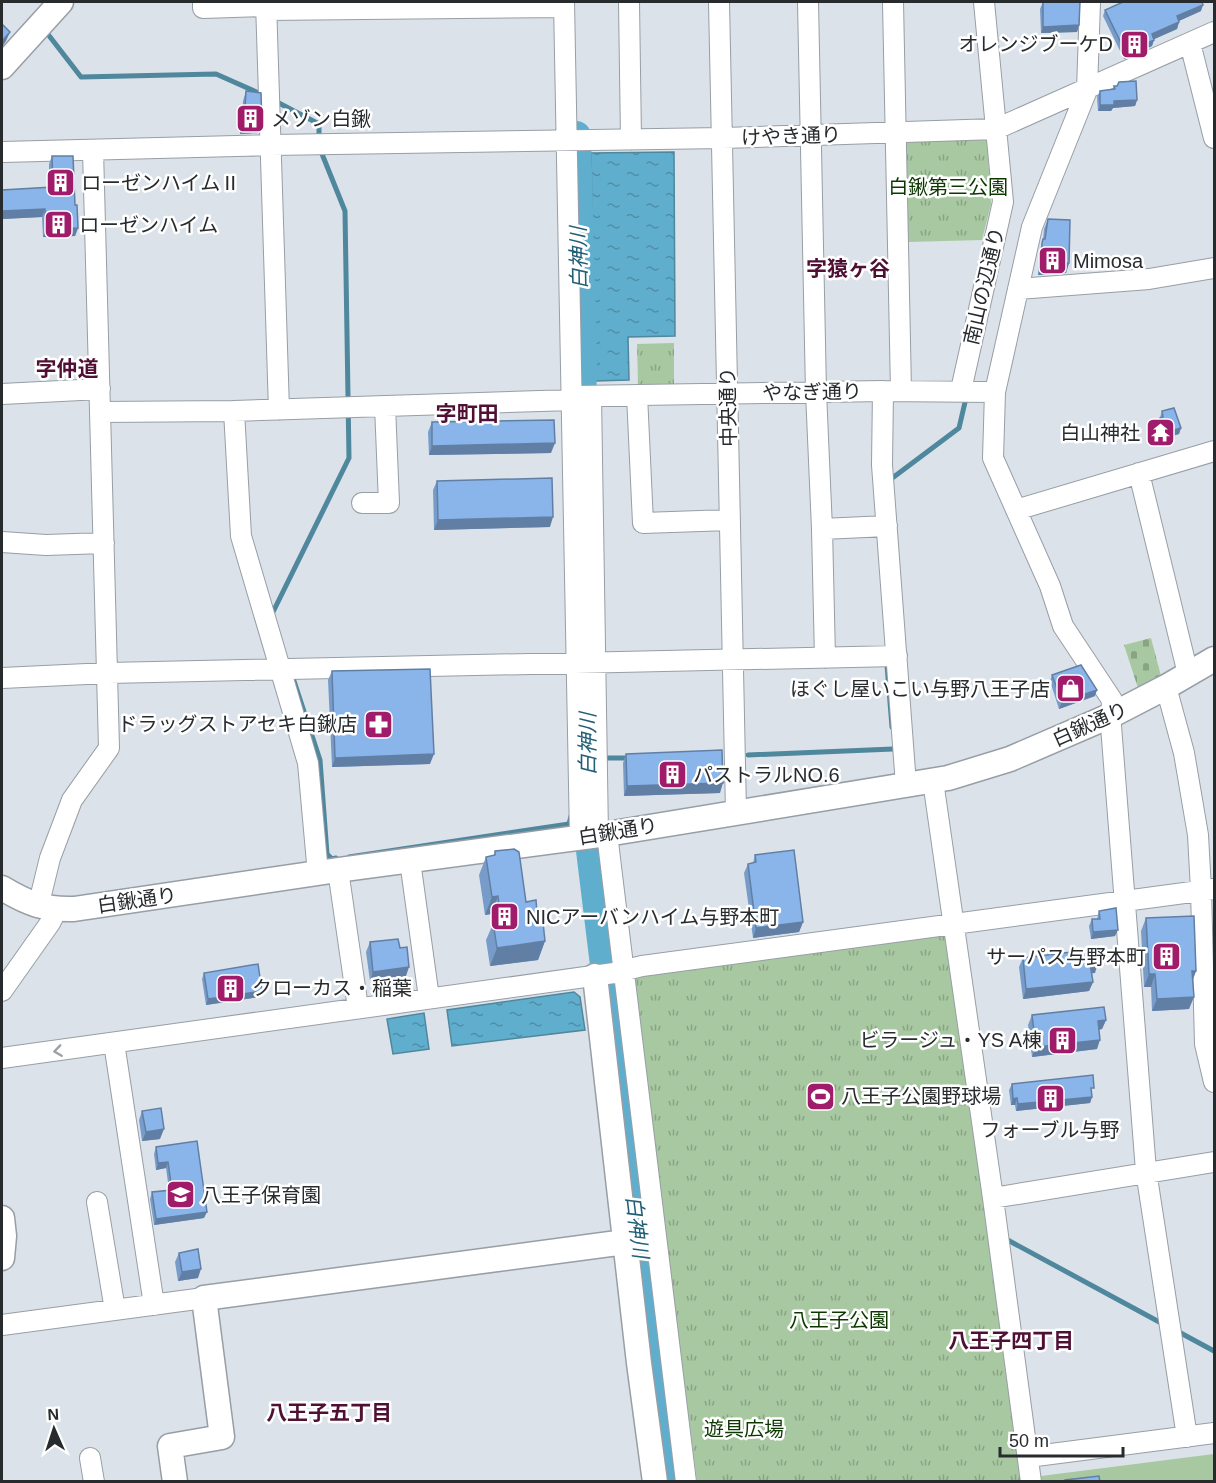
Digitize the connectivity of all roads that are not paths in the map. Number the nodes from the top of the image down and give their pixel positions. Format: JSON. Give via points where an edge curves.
{"nodes":[{"id":1,"x":61,"y":2,"type":"edge"},
{"id":2,"x":203,"y":2,"type":"edge"},
{"id":3,"x":629,"y":2,"type":"edge"},
{"id":4,"x":719,"y":2,"type":"edge"},
{"id":5,"x":808,"y":2,"type":"edge"},
{"id":6,"x":893,"y":2,"type":"edge"},
{"id":7,"x":984,"y":2,"type":"edge"},
{"id":8,"x":1090,"y":2,"type":"edge"},
{"id":9,"x":564,"y":4,"type":"edge"},
{"id":10,"x":387,"y":5,"type":"edge"},
{"id":11,"x":266,"y":6,"type":"edge"},
{"id":12,"x":1215,"y":32,"type":"edge"},
{"id":13,"x":1190,"y":43,"type":"junction"},
{"id":14,"x":2,"y":67,"type":"edge"},
{"id":15,"x":1087,"y":90,"type":"junction"},
{"id":16,"x":996,"y":129,"type":"junction"},
{"id":17,"x":896,"y":133,"type":"junction"},
{"id":18,"x":811,"y":135,"type":"junction"},
{"id":19,"x":723,"y":138,"type":"junction"},
{"id":20,"x":1215,"y":138,"type":"edge"},
{"id":21,"x":631,"y":140,"type":"junction"},
{"id":22,"x":574,"y":141,"type":"junction"},
{"id":23,"x":271,"y":145,"type":"junction"},
{"id":24,"x":93,"y":150,"type":"junction"},
{"id":25,"x":2,"y":152,"type":"edge"},
{"id":26,"x":1215,"y":268,"type":"edge"},
{"id":27,"x":1018,"y":289,"type":"junction"},
{"id":28,"x":100,"y":389,"type":"junction"},
{"id":29,"x":961,"y":390,"type":"junction"},
{"id":30,"x":892,"y":391,"type":"junction"},
{"id":31,"x":816,"y":392,"type":"junction"},
{"id":32,"x":995,"y":392,"type":"junction"},
{"id":33,"x":728,"y":393,"type":"junction"},
{"id":34,"x":2,"y":394,"type":"edge"},
{"id":35,"x":637,"y":395,"type":"junction"},
{"id":36,"x":580,"y":397,"type":"junction"},
{"id":37,"x":385,"y":406,"type":"junction"},
{"id":38,"x":279,"y":410,"type":"junction"},
{"id":39,"x":234,"y":411,"type":"junction"},
{"id":40,"x":100,"y":412,"type":"junction"},
{"id":41,"x":1215,"y":451,"type":"edge"},
{"id":42,"x":1139,"y":473,"type":"junction"},
{"id":43,"x":362,"y":503,"type":"dead end"},
{"id":44,"x":1016,"y":510,"type":"junction"},
{"id":45,"x":729,"y":520,"type":"junction"},
{"id":46,"x":887,"y":526,"type":"junction"},
{"id":47,"x":822,"y":529,"type":"junction"},
{"id":48,"x":2,"y":542,"type":"edge"},
{"id":49,"x":104,"y":543,"type":"junction"},
{"id":50,"x":897,"y":656,"type":"junction"},
{"id":51,"x":825,"y":658,"type":"junction"},
{"id":52,"x":1215,"y":659,"type":"edge"},
{"id":53,"x":732,"y":660,"type":"junction"},
{"id":54,"x":586,"y":664,"type":"junction"},
{"id":55,"x":281,"y":670,"type":"junction"},
{"id":56,"x":108,"y":674,"type":"junction"},
{"id":57,"x":1188,"y":674,"type":"junction"},
{"id":58,"x":2,"y":678,"type":"edge"},
{"id":59,"x":1166,"y":687,"type":"junction"},
{"id":60,"x":1112,"y":715,"type":"junction"},
{"id":61,"x":933,"y":781,"type":"junction"},
{"id":62,"x":906,"y":785,"type":"junction"},
{"id":63,"x":736,"y":812,"type":"junction"},
{"id":64,"x":593,"y":836,"type":"junction"},
{"id":65,"x":410,"y":861,"type":"junction"},
{"id":66,"x":328,"y":872,"type":"junction"},
{"id":67,"x":2,"y":888,"type":"edge"},
{"id":68,"x":1208,"y":890,"type":"edge"},
{"id":69,"x":1126,"y":901,"type":"junction"},
{"id":70,"x":47,"y":908,"type":"junction"},
{"id":71,"x":954,"y":922,"type":"junction"},
{"id":72,"x":608,"y":974,"type":"junction"},
{"id":73,"x":2,"y":991,"type":"edge"},
{"id":74,"x":429,"y":998,"type":"junction"},
{"id":75,"x":358,"y":1008,"type":"junction"},
{"id":76,"x":114,"y":1043,"type":"junction"},
{"id":77,"x":2,"y":1058,"type":"edge"},
{"id":78,"x":1215,"y":1082,"type":"edge"},
{"id":79,"x":1215,"y":1162,"type":"edge"},
{"id":80,"x":1146,"y":1172,"type":"junction"},
{"id":81,"x":993,"y":1198,"type":"junction"},
{"id":82,"x":97,"y":1202,"type":"dead end"},
{"id":83,"x":2,"y":1218,"type":"edge"},
{"id":84,"x":640,"y":1240,"type":"junction"},
{"id":85,"x":2,"y":1258,"type":"edge"},
{"id":86,"x":204,"y":1298,"type":"junction"},
{"id":87,"x":154,"y":1305,"type":"junction"},
{"id":88,"x":115,"y":1310,"type":"junction"},
{"id":89,"x":2,"y":1326,"type":"edge"},
{"id":90,"x":1215,"y":1433,"type":"edge"},
{"id":91,"x":1187,"y":1437,"type":"junction"},
{"id":92,"x":1028,"y":1457,"type":"junction"},
{"id":93,"x":90,"y":1458,"type":"dead end"},
{"id":94,"x":93,"y":1482,"type":"edge"},
{"id":95,"x":175,"y":1482,"type":"edge"},
{"id":96,"x":655,"y":1482,"type":"edge"},
{"id":97,"x":686,"y":1482,"type":"edge"},
{"id":98,"x":1031,"y":1482,"type":"edge"}],
"edges":[{"from":1,"to":14,"type":"street"},
{"from":2,"to":11,"type":"street","via":[[203,8]]},
{"from":3,"to":21,"type":"street"},
{"from":4,"to":19,"type":"street","name":"中央通り"},
{"from":5,"to":18,"type":"street"},
{"from":6,"to":17,"type":"street"},
{"from":7,"to":16,"type":"street","name":"南山の辺通り"},
{"from":8,"to":15,"type":"street"},
{"from":9,"to":10,"type":"street"},
{"from":9,"to":22,"type":"street"},
{"from":10,"to":11,"type":"street"},
{"from":11,"to":23,"type":"street"},
{"from":12,"to":13,"type":"street"},
{"from":13,"to":15,"type":"street"},
{"from":13,"to":20,"type":"street"},
{"from":15,"to":16,"type":"street"},
{"from":15,"to":27,"type":"street","via":[[1032,228]]},
{"from":16,"to":17,"type":"street","name":"けやき通り"},
{"from":16,"to":29,"type":"street","name":"南山の辺通り","via":[[1003,202]]},
{"from":17,"to":18,"type":"street","name":"けやき通り"},
{"from":17,"to":30,"type":"street"},
{"from":18,"to":19,"type":"street","name":"けやき通り"},
{"from":18,"to":31,"type":"street"},
{"from":19,"to":21,"type":"street","name":"けやき通り"},
{"from":19,"to":33,"type":"street","name":"中央通り"},
{"from":21,"to":22,"type":"street","name":"けやき通り"},
{"from":22,"to":23,"type":"street","name":"けやき通り"},
{"from":22,"to":36,"type":"street"},
{"from":23,"to":24,"type":"street","name":"けやき通り"},
{"from":23,"to":38,"type":"street"},
{"from":24,"to":25,"type":"street","name":"けやき通り"},
{"from":24,"to":28,"type":"street"},
{"from":26,"to":27,"type":"street","via":[[1149,279]]},
{"from":27,"to":32,"type":"street"},
{"from":28,"to":34,"type":"street"},
{"from":28,"to":40,"type":"street"},
{"from":29,"to":30,"type":"street","name":"やなぎ通り"},
{"from":29,"to":32,"type":"street","name":"やなぎ通り"},
{"from":30,"to":31,"type":"street","name":"やなぎ通り"},
{"from":30,"to":46,"type":"street","via":[[882,465]]},
{"from":31,"to":33,"type":"street","name":"やなぎ通り"},
{"from":31,"to":47,"type":"street"},
{"from":32,"to":44,"type":"street","via":[[993,458]]},
{"from":33,"to":35,"type":"street","name":"やなぎ通り"},
{"from":33,"to":45,"type":"street","name":"中央通り"},
{"from":35,"to":36,"type":"street","name":"やなぎ通り"},
{"from":35,"to":45,"type":"street","via":[[643,523]]},
{"from":36,"to":37,"type":"street","name":"やなぎ通り"},
{"from":36,"to":54,"type":"street"},
{"from":37,"to":38,"type":"street","name":"やなぎ通り"},
{"from":37,"to":43,"type":"street","via":[[389,503]]},
{"from":38,"to":39,"type":"street","name":"やなぎ通り"},
{"from":39,"to":40,"type":"street","name":"やなぎ通り"},
{"from":39,"to":55,"type":"street","via":[[241,536]]},
{"from":40,"to":49,"type":"street"},
{"from":41,"to":42,"type":"street"},
{"from":42,"to":44,"type":"street"},
{"from":42,"to":57,"type":"street"},
{"from":44,"to":60,"type":"street","via":[[1064,626],[1112,700]]},
{"from":45,"to":53,"type":"street","name":"中央通り"},
{"from":46,"to":47,"type":"street"},
{"from":46,"to":50,"type":"street"},
{"from":47,"to":51,"type":"street"},
{"from":48,"to":49,"type":"street"},
{"from":49,"to":56,"type":"street"},
{"from":50,"to":51,"type":"street"},
{"from":50,"to":62,"type":"street"},
{"from":51,"to":53,"type":"street"},
{"from":52,"to":57,"type":"street","name":"白鍬通り"},
{"from":53,"to":54,"type":"street"},
{"from":53,"to":63,"type":"street","name":"中央通り"},
{"from":54,"to":55,"type":"street"},
{"from":54,"to":64,"type":"street"},
{"from":55,"to":56,"type":"street"},
{"from":55,"to":66,"type":"street","via":[[308,763],[319,864]]},
{"from":56,"to":58,"type":"street"},
{"from":56,"to":70,"type":"street","via":[[109,748],[72,800],[50,858]]},
{"from":57,"to":59,"type":"street","name":"白鍬通り"},
{"from":59,"to":60,"type":"street","name":"白鍬通り"},
{"from":59,"to":68,"type":"street","via":[[1186,765]]},
{"from":60,"to":61,"type":"street","name":"白鍬通り","via":[[1010,759]]},
{"from":60,"to":69,"type":"street"},
{"from":61,"to":62,"type":"street","name":"白鍬通り"},
{"from":61,"to":71,"type":"street"},
{"from":62,"to":63,"type":"street","name":"白鍬通り"},
{"from":63,"to":64,"type":"street","name":"白鍬通り"},
{"from":64,"to":65,"type":"street","name":"白鍬通り"},
{"from":64,"to":72,"type":"street"},
{"from":65,"to":66,"type":"street","name":"白鍬通り"},
{"from":65,"to":74,"type":"street"},
{"from":66,"to":70,"type":"street","name":"白鍬通り","via":[[74,909]]},
{"from":66,"to":75,"type":"street"},
{"from":67,"to":70,"type":"street"},
{"from":68,"to":69,"type":"street"},
{"from":68,"to":78,"type":"street","via":[[1205,1044]]},
{"from":69,"to":71,"type":"street"},
{"from":69,"to":80,"type":"street"},
{"from":70,"to":73,"type":"street","via":[[50,923]]},
{"from":71,"to":72,"type":"street"},
{"from":71,"to":81,"type":"street"},
{"from":72,"to":74,"type":"street"},
{"from":72,"to":84,"type":"street"},
{"from":72,"to":84,"type":"street"},
{"from":74,"to":75,"type":"street"},
{"from":75,"to":76,"type":"street"},
{"from":76,"to":77,"type":"street","one_way":true},
{"from":76,"to":87,"type":"street"},
{"from":79,"to":80,"type":"street"},
{"from":80,"to":81,"type":"street"},
{"from":80,"to":91,"type":"street"},
{"from":81,"to":92,"type":"street"},
{"from":82,"to":88,"type":"street"},
{"from":83,"to":85,"type":"street"},
{"from":84,"to":86,"type":"street"},
{"from":84,"to":96,"type":"street"},
{"from":84,"to":97,"type":"street"},
{"from":86,"to":87,"type":"street"},
{"from":86,"to":95,"type":"street","via":[[222,1437],[170,1446]]},
{"from":87,"to":88,"type":"street"},
{"from":88,"to":89,"type":"street"},
{"from":90,"to":91,"type":"street"},
{"from":91,"to":92,"type":"street"},
{"from":92,"to":98,"type":"street"},
{"from":93,"to":94,"type":"street"}]}
